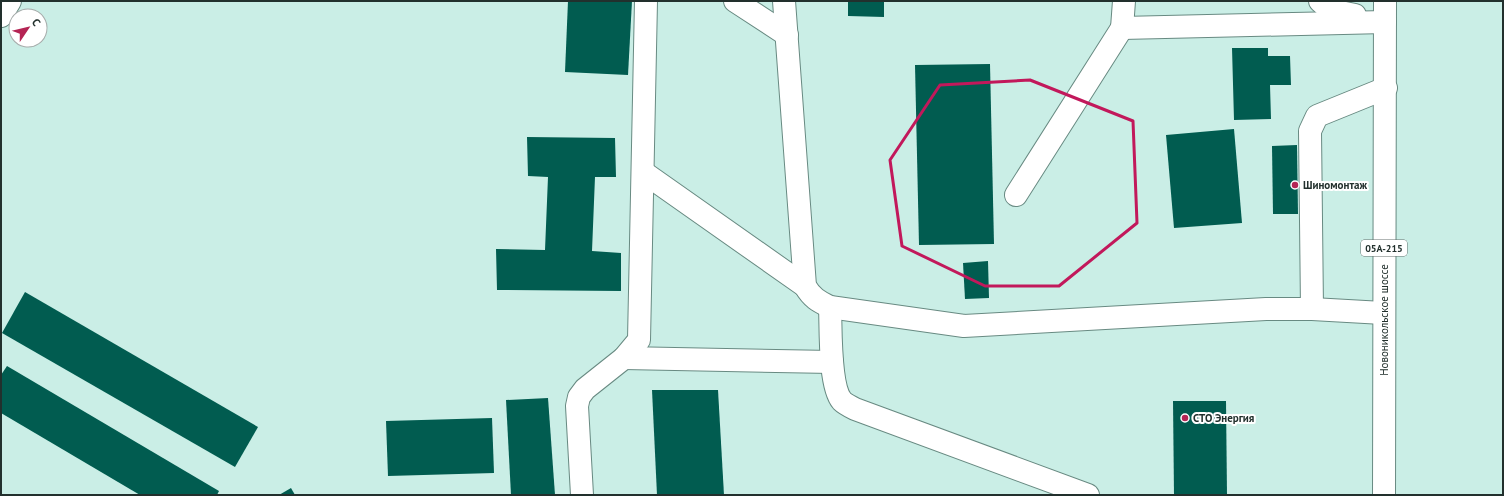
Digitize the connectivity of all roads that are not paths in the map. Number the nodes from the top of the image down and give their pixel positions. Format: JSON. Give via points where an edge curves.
{"nodes":[{"id":1,"x":10,"y":1,"type":"edge"},
{"id":2,"x":646,"y":1,"type":"edge"},
{"id":3,"x":735,"y":1,"type":"edge"},
{"id":4,"x":784,"y":1,"type":"edge"},
{"id":5,"x":1124,"y":1,"type":"edge"},
{"id":6,"x":1320,"y":1,"type":"edge"},
{"id":7,"x":1385,"y":11,"type":"edge"},
{"id":8,"x":1,"y":16,"type":"edge"},
{"id":9,"x":1122,"y":28,"type":"junction"},
{"id":10,"x":787,"y":35,"type":"junction"},
{"id":11,"x":1386,"y":88,"type":"junction"},
{"id":12,"x":643,"y":172,"type":"junction"},
{"id":13,"x":1016,"y":195,"type":"dead end"},
{"id":14,"x":805,"y":286,"type":"junction"},
{"id":15,"x":830,"y":307,"type":"junction"},
{"id":16,"x":1312,"y":309,"type":"junction"},
{"id":17,"x":1383,"y":314,"type":"junction"},
{"id":18,"x":624,"y":358,"type":"junction"},
{"id":19,"x":832,"y":362,"type":"junction"},
{"id":20,"x":582,"y":495,"type":"edge"},
{"id":21,"x":1088,"y":495,"type":"edge"},
{"id":22,"x":1384,"y":495,"type":"edge"}],
"edges":[{"from":1,"to":8,"type":"main road"},
{"from":2,"to":12,"type":"main road"},
{"from":3,"to":10,"type":"main road"},
{"from":4,"to":10,"type":"main road"},
{"from":5,"to":9,"type":"main road"},
{"from":6,"to":7,"type":"main road","via":[[1330,10]]},
{"from":7,"to":9,"type":"main road"},
{"from":7,"to":11,"type":"main road","name":"Новоникольское шоссе","number":"05А-215"},
{"from":9,"to":13,"type":"main road"},
{"from":10,"to":14,"type":"main road"},
{"from":11,"to":16,"type":"main road","via":[[1317,116],[1310,131]]},
{"from":11,"to":17,"type":"main road","name":"Новоникольское шоссе","number":"05А-215"},
{"from":12,"to":14,"type":"main road"},
{"from":12,"to":18,"type":"main road","via":[[639,340]]},
{"from":14,"to":15,"type":"main road","via":[[814,298]]},
{"from":15,"to":16,"type":"main road","via":[[964,326],[1266,309]]},
{"from":15,"to":19,"type":"main road"},
{"from":16,"to":17,"type":"main road"},
{"from":17,"to":22,"type":"main road","name":"Новоникольское шоссе","number":"05А-215"},
{"from":18,"to":19,"type":"main road"},
{"from":18,"to":20,"type":"main road","via":[[585,389],[577,406]]},
{"from":19,"to":21,"type":"main road","via":[[836,389],[842,401],[855,409]]}]}
